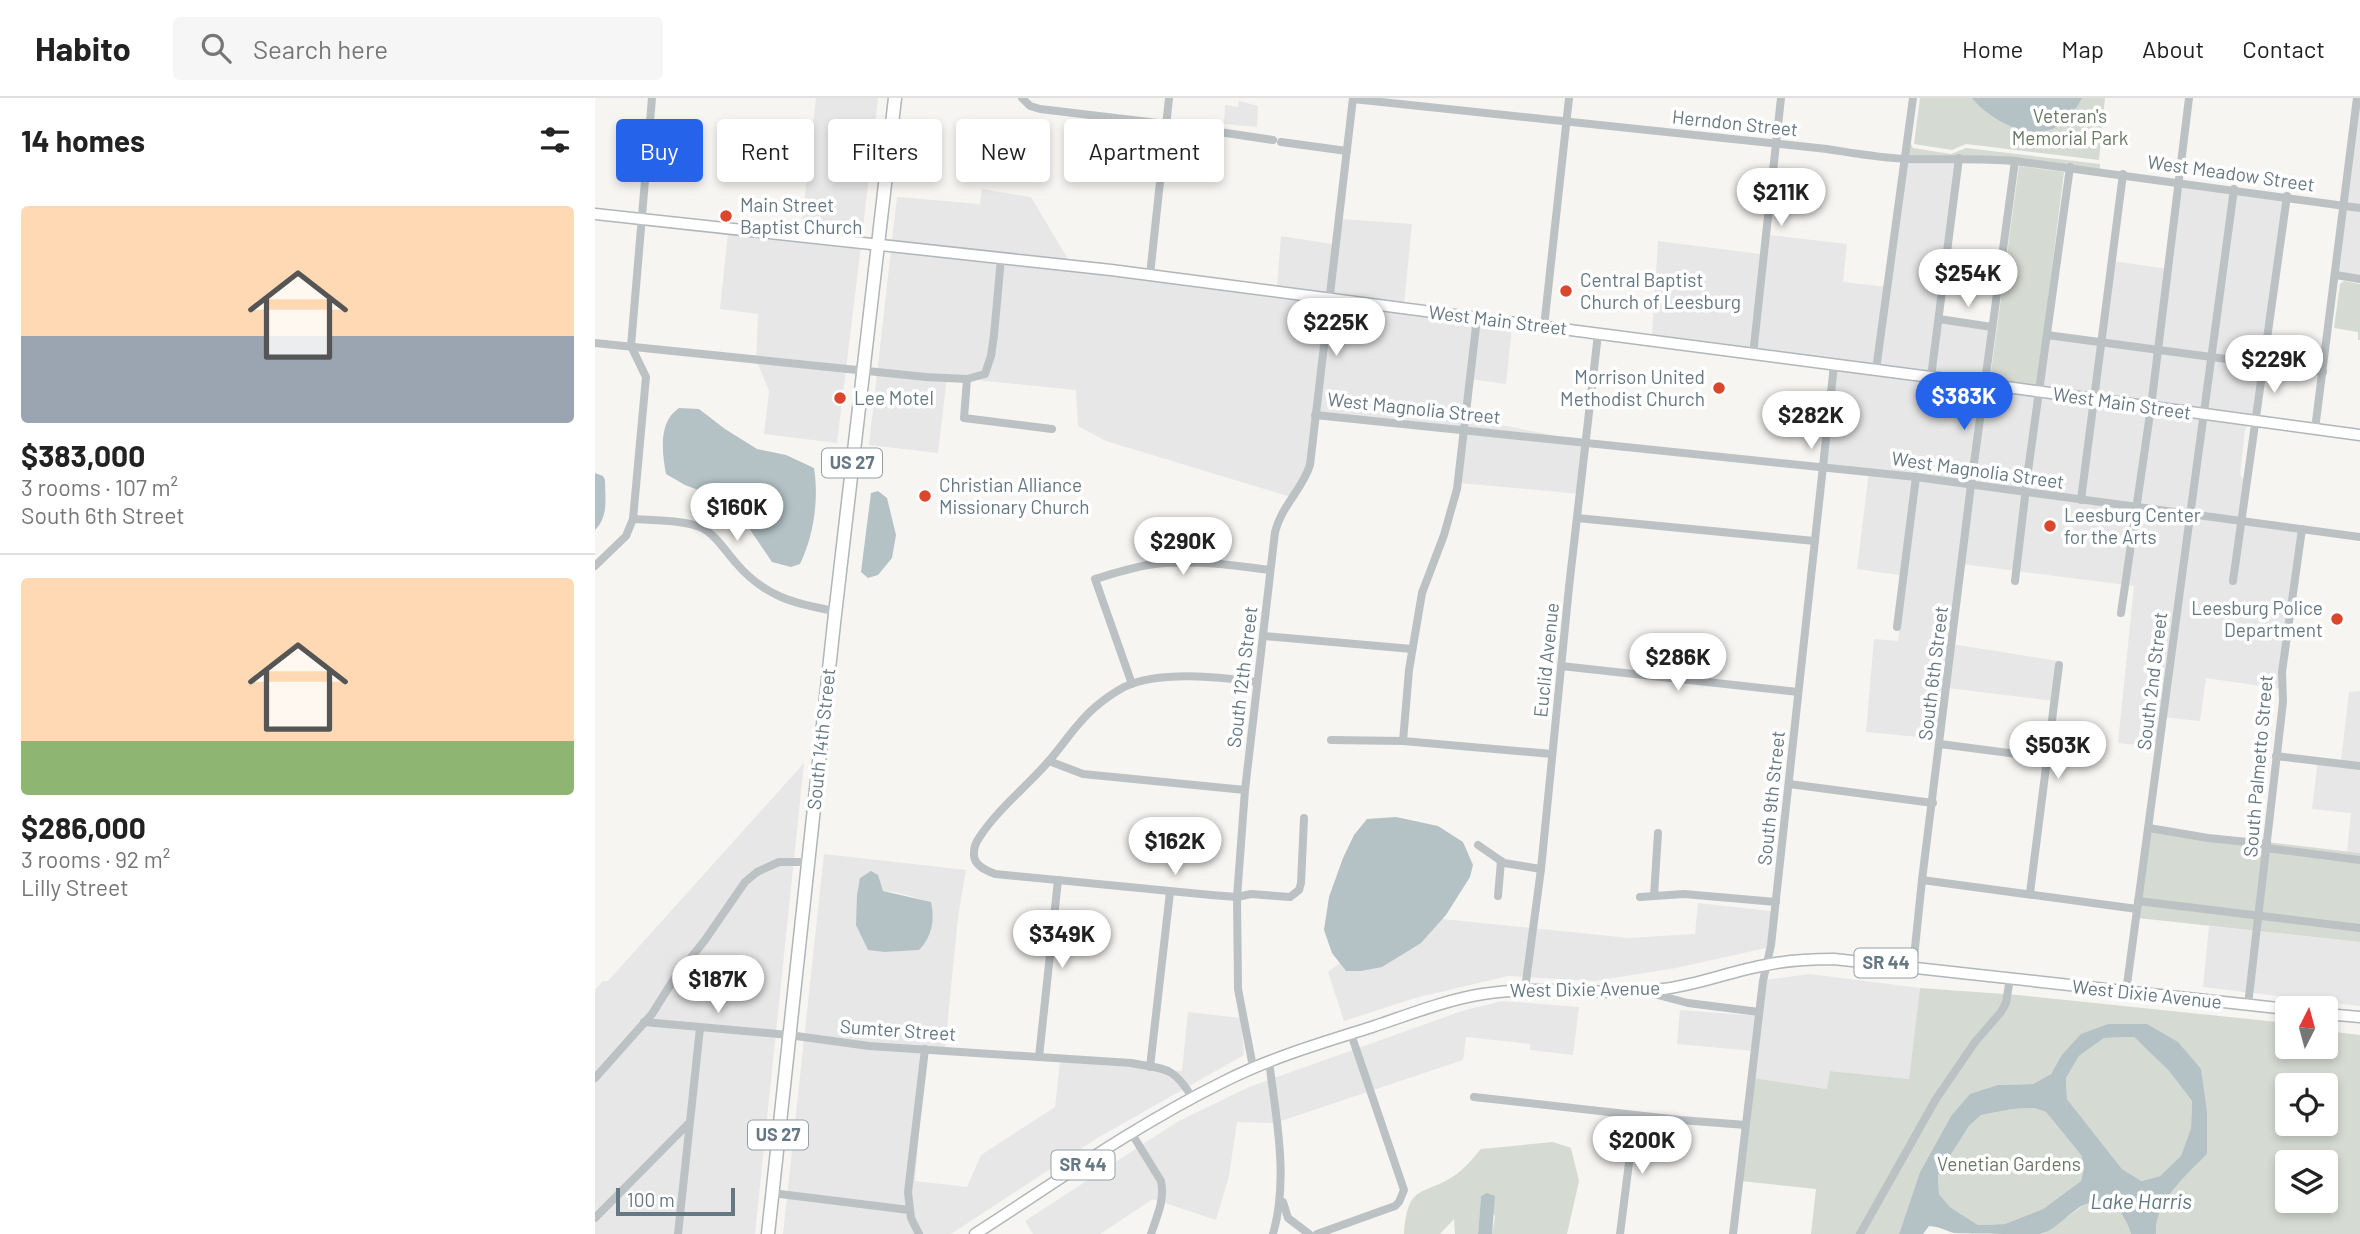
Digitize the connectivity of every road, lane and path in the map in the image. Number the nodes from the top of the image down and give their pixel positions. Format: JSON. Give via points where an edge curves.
{"nodes":[{"id":1,"x":652,"y":98,"type":"edge"},
{"id":2,"x":895,"y":98,"type":"edge"},
{"id":3,"x":1022,"y":98,"type":"edge"},
{"id":4,"x":1169,"y":98,"type":"edge"},
{"id":5,"x":1353,"y":98,"type":"edge"},
{"id":6,"x":1569,"y":98,"type":"edge"},
{"id":7,"x":1781,"y":98,"type":"edge"},
{"id":8,"x":1913,"y":98,"type":"edge"},
{"id":9,"x":2189,"y":98,"type":"edge"},
{"id":10,"x":2357,"y":98,"type":"edge"},
{"id":11,"x":1124,"y":119,"type":"edge"},
{"id":12,"x":1167,"y":119,"type":"edge"},
{"id":13,"x":1566,"y":121,"type":"junction"},
{"id":14,"x":1224,"y":133,"type":"edge"},
{"id":15,"x":1776,"y":144,"type":"junction"},
{"id":16,"x":1347,"y":151,"type":"junction"},
{"id":17,"x":1959,"y":158,"type":"junction"},
{"id":18,"x":1905,"y":159,"type":"junction"},
{"id":19,"x":2015,"y":161,"type":"junction"},
{"id":20,"x":2070,"y":167,"type":"junction"},
{"id":21,"x":2123,"y":174,"type":"junction"},
{"id":22,"x":2178,"y":181,"type":"junction"},
{"id":23,"x":1160,"y":182,"type":"edge"},
{"id":24,"x":2234,"y":189,"type":"junction"},
{"id":25,"x":2287,"y":196,"type":"junction"},
{"id":26,"x":2344,"y":205,"type":"junction"},
{"id":27,"x":2360,"y":208,"type":"edge"},
{"id":28,"x":595,"y":214,"type":"edge"},
{"id":29,"x":641,"y":219,"type":"junction"},
{"id":30,"x":878,"y":244,"type":"junction"},
{"id":31,"x":1001,"y":258,"type":"junction"},
{"id":32,"x":1150,"y":275,"type":"junction"},
{"id":33,"x":2336,"y":275,"type":"junction"},
{"id":34,"x":2360,"y":279,"type":"edge"},
{"id":35,"x":1328,"y":298,"type":"junction"},
{"id":36,"x":1477,"y":318,"type":"junction"},
{"id":37,"x":1939,"y":319,"type":"junction"},
{"id":38,"x":1543,"y":327,"type":"junction"},
{"id":39,"x":1992,"y":327,"type":"junction"},
{"id":40,"x":1598,"y":334,"type":"junction"},
{"id":41,"x":2047,"y":335,"type":"junction"},
{"id":42,"x":595,"y":342,"type":"edge"},
{"id":43,"x":2101,"y":343,"type":"junction"},
{"id":44,"x":631,"y":346,"type":"junction"},
{"id":45,"x":2158,"y":351,"type":"junction"},
{"id":46,"x":1753,"y":354,"type":"junction"},
{"id":47,"x":2211,"y":359,"type":"junction"},
{"id":48,"x":1834,"y":365,"type":"junction"},
{"id":49,"x":2264,"y":365,"type":"junction"},
{"id":50,"x":863,"y":370,"type":"junction"},
{"id":51,"x":1876,"y":370,"type":"junction"},
{"id":52,"x":2323,"y":372,"type":"junction"},
{"id":53,"x":1931,"y":377,"type":"junction"},
{"id":54,"x":968,"y":379,"type":"junction"},
{"id":55,"x":1984,"y":384,"type":"junction"},
{"id":56,"x":2040,"y":392,"type":"junction"},
{"id":57,"x":2094,"y":399,"type":"junction"},
{"id":58,"x":2151,"y":407,"type":"junction"},
{"id":59,"x":2203,"y":414,"type":"junction"},
{"id":60,"x":1315,"y":415,"type":"junction"},
{"id":61,"x":2256,"y":421,"type":"junction"},
{"id":62,"x":1052,"y":429,"type":"dead end"},
{"id":63,"x":1464,"y":429,"type":"junction"},
{"id":64,"x":2315,"y":429,"type":"junction"},
{"id":65,"x":2360,"y":435,"type":"edge"},
{"id":66,"x":1586,"y":441,"type":"junction"},
{"id":67,"x":1823,"y":466,"type":"junction"},
{"id":68,"x":1916,"y":477,"type":"junction"},
{"id":69,"x":1971,"y":485,"type":"junction"},
{"id":70,"x":2025,"y":492,"type":"junction"},
{"id":71,"x":2081,"y":500,"type":"junction"},
{"id":72,"x":2136,"y":507,"type":"junction"},
{"id":73,"x":2190,"y":514,"type":"junction"},
{"id":74,"x":1577,"y":518,"type":"junction"},
{"id":75,"x":633,"y":519,"type":"junction"},
{"id":76,"x":2243,"y":522,"type":"junction"},
{"id":77,"x":2302,"y":529,"type":"junction"},
{"id":78,"x":2360,"y":537,"type":"edge"},
{"id":79,"x":1815,"y":541,"type":"junction"},
{"id":80,"x":595,"y":566,"type":"edge"},
{"id":81,"x":1270,"y":570,"type":"junction"},
{"id":82,"x":2015,"y":581,"type":"dead end"},
{"id":83,"x":2233,"y":581,"type":"dead end"},
{"id":84,"x":835,"y":611,"type":"junction"},
{"id":85,"x":2121,"y":613,"type":"dead end"},
{"id":86,"x":1897,"y":627,"type":"dead end"},
{"id":87,"x":1264,"y":636,"type":"junction"},
{"id":88,"x":1412,"y":649,"type":"junction"},
{"id":89,"x":2059,"y":665,"type":"dead end"},
{"id":90,"x":1561,"y":666,"type":"junction"},
{"id":91,"x":1257,"y":682,"type":"junction"},
{"id":92,"x":1132,"y":684,"type":"junction"},
{"id":93,"x":1798,"y":692,"type":"junction"},
{"id":94,"x":1331,"y":740,"type":"dead end"},
{"id":95,"x":1402,"y":741,"type":"junction"},
{"id":96,"x":1940,"y":744,"type":"junction"},
{"id":97,"x":1552,"y":754,"type":"junction"},
{"id":98,"x":2276,"y":756,"type":"junction"},
{"id":99,"x":2047,"y":758,"type":"junction"},
{"id":100,"x":1049,"y":761,"type":"junction"},
{"id":101,"x":2360,"y":766,"type":"edge"},
{"id":102,"x":1789,"y":784,"type":"junction"},
{"id":103,"x":1245,"y":790,"type":"junction"},
{"id":104,"x":1933,"y":803,"type":"junction"},
{"id":105,"x":1304,"y":818,"type":"dead end"},
{"id":106,"x":2149,"y":828,"type":"junction"},
{"id":107,"x":1658,"y":833,"type":"dead end"},
{"id":108,"x":1478,"y":845,"type":"dead end"},
{"id":109,"x":2266,"y":846,"type":"junction"},
{"id":110,"x":2360,"y":860,"type":"edge"},
{"id":111,"x":1501,"y":861,"type":"junction"},
{"id":112,"x":808,"y":862,"type":"junction"},
{"id":113,"x":1541,"y":869,"type":"junction"},
{"id":114,"x":1058,"y":880,"type":"junction"},
{"id":115,"x":1922,"y":880,"type":"junction"},
{"id":116,"x":1170,"y":892,"type":"junction"},
{"id":117,"x":2030,"y":893,"type":"junction"},
{"id":118,"x":1498,"y":896,"type":"dead end"},
{"id":119,"x":1654,"y":896,"type":"junction"},
{"id":120,"x":1237,"y":897,"type":"junction"},
{"id":121,"x":1640,"y":897,"type":"dead end"},
{"id":122,"x":1776,"y":902,"type":"junction"},
{"id":123,"x":2138,"y":905,"type":"junction"},
{"id":124,"x":2259,"y":917,"type":"junction"},
{"id":125,"x":2360,"y":928,"type":"edge"},
{"id":126,"x":1767,"y":964,"type":"junction"},
{"id":127,"x":1913,"y":967,"type":"junction"},
{"id":128,"x":2010,"y":978,"type":"junction"},
{"id":129,"x":1525,"y":989,"type":"junction"},
{"id":130,"x":1644,"y":991,"type":"junction"},
{"id":131,"x":2126,"y":992,"type":"junction"},
{"id":132,"x":2248,"y":1005,"type":"junction"},
{"id":133,"x":2275,"y":1008,"type":"edge"},
{"id":134,"x":1759,"y":1012,"type":"junction"},
{"id":135,"x":2338,"y":1015,"type":"edge"},
{"id":136,"x":2360,"y":1017,"type":"edge"},
{"id":137,"x":644,"y":1022,"type":"junction"},
{"id":138,"x":700,"y":1028,"type":"junction"},
{"id":139,"x":1350,"y":1034,"type":"junction"},
{"id":140,"x":789,"y":1035,"type":"junction"},
{"id":141,"x":925,"y":1049,"type":"junction"},
{"id":142,"x":1039,"y":1057,"type":"junction"},
{"id":143,"x":1269,"y":1061,"type":"junction"},
{"id":144,"x":1150,"y":1067,"type":"junction"},
{"id":145,"x":1253,"y":1068,"type":"junction"},
{"id":146,"x":595,"y":1078,"type":"edge"},
{"id":147,"x":1192,"y":1097,"type":"junction"},
{"id":148,"x":1474,"y":1097,"type":"dead end"},
{"id":149,"x":1635,"y":1115,"type":"junction"},
{"id":150,"x":688,"y":1124,"type":"junction"},
{"id":151,"x":1746,"y":1125,"type":"junction"},
{"id":152,"x":1132,"y":1134,"type":"junction"},
{"id":153,"x":772,"y":1192,"type":"junction"},
{"id":154,"x":1281,"y":1195,"type":"junction"},
{"id":155,"x":909,"y":1210,"type":"junction"},
{"id":156,"x":595,"y":1218,"type":"edge"},
{"id":157,"x":678,"y":1234,"type":"edge"},
{"id":158,"x":768,"y":1234,"type":"edge"},
{"id":159,"x":919,"y":1234,"type":"edge"},
{"id":160,"x":975,"y":1234,"type":"edge"},
{"id":161,"x":1151,"y":1234,"type":"edge"},
{"id":162,"x":1273,"y":1234,"type":"edge"},
{"id":163,"x":1309,"y":1234,"type":"edge"},
{"id":164,"x":1317,"y":1234,"type":"edge"},
{"id":165,"x":1620,"y":1234,"type":"edge"},
{"id":166,"x":1733,"y":1234,"type":"edge"},
{"id":167,"x":1860,"y":1234,"type":"edge"}],
"edges":[{"from":1,"to":29,"type":"street"},
{"from":2,"to":30,"type":"highway","number":"US 27"},
{"from":3,"to":11,"type":"street","via":[[1030,107]]},
{"from":4,"to":12,"type":"street"},
{"from":5,"to":13,"type":"street","name":"Herndon Street"},
{"from":5,"to":16,"type":"street","name":"South 12th Street"},
{"from":6,"to":13,"type":"street"},
{"from":7,"to":15,"type":"street"},
{"from":8,"to":18,"type":"street"},
{"from":9,"to":22,"type":"street"},
{"from":10,"to":26,"type":"street"},
{"from":13,"to":15,"type":"street","name":"Herndon Street"},
{"from":13,"to":38,"type":"street"},
{"from":14,"to":16,"type":"street"},
{"from":15,"to":18,"type":"street","name":"Herndon Street"},
{"from":15,"to":46,"type":"street"},
{"from":16,"to":35,"type":"street","name":"South 12th Street"},
{"from":17,"to":18,"type":"street","name":"West Meadow Street"},
{"from":17,"to":19,"type":"street","name":"West Meadow Street"},
{"from":17,"to":37,"type":"street"},
{"from":18,"to":51,"type":"street"},
{"from":19,"to":20,"type":"street","name":"West Meadow Street"},
{"from":19,"to":39,"type":"street","name":"South 6th Street"},
{"from":20,"to":21,"type":"street","name":"West Meadow Street"},
{"from":20,"to":41,"type":"street"},
{"from":21,"to":22,"type":"street","name":"West Meadow Street"},
{"from":21,"to":43,"type":"street"},
{"from":22,"to":24,"type":"street","name":"West Meadow Street"},
{"from":22,"to":45,"type":"street"},
{"from":23,"to":32,"type":"street"},
{"from":24,"to":25,"type":"street","name":"West Meadow Street"},
{"from":24,"to":47,"type":"street","name":"South 2nd Street"},
{"from":25,"to":26,"type":"street","name":"West Meadow Street"},
{"from":25,"to":49,"type":"street"},
{"from":26,"to":27,"type":"street","name":"West Meadow Street"},
{"from":26,"to":33,"type":"street"},
{"from":28,"to":29,"type":"main road","name":"West Main Street"},
{"from":29,"to":30,"type":"main road","name":"West Main Street"},
{"from":29,"to":44,"type":"street"},
{"from":30,"to":31,"type":"main road","name":"West Main Street"},
{"from":30,"to":50,"type":"highway","name":"South 14th Street","number":"US 27"},
{"from":31,"to":32,"type":"main road","name":"West Main Street"},
{"from":31,"to":54,"type":"street","via":[[991,356],[985,374]]},
{"from":32,"to":35,"type":"main road","name":"West Main Street"},
{"from":33,"to":34,"type":"street"},
{"from":33,"to":52,"type":"street"},
{"from":35,"to":36,"type":"main road","name":"West Main Street"},
{"from":35,"to":60,"type":"street","name":"South 12th Street"},
{"from":36,"to":38,"type":"main road","name":"West Main Street"},
{"from":36,"to":63,"type":"street"},
{"from":37,"to":39,"type":"street"},
{"from":37,"to":53,"type":"street"},
{"from":38,"to":40,"type":"main road","name":"West Main Street"},
{"from":39,"to":55,"type":"street","name":"South 6th Street"},
{"from":40,"to":46,"type":"main road","name":"West Main Street"},
{"from":40,"to":66,"type":"street","name":"Euclid Avenue"},
{"from":41,"to":43,"type":"street"},
{"from":41,"to":56,"type":"street"},
{"from":42,"to":44,"type":"street"},
{"from":43,"to":45,"type":"street"},
{"from":43,"to":57,"type":"street"},
{"from":44,"to":50,"type":"street"},
{"from":44,"to":75,"type":"street","via":[[646,377]]},
{"from":45,"to":47,"type":"street"},
{"from":45,"to":58,"type":"street"},
{"from":46,"to":48,"type":"main road","name":"West Main Street"},
{"from":47,"to":49,"type":"street"},
{"from":47,"to":59,"type":"street","name":"South 2nd Street"},
{"from":48,"to":51,"type":"main road","name":"West Main Street"},
{"from":48,"to":67,"type":"street","name":"South 9th Street"},
{"from":49,"to":52,"type":"street"},
{"from":49,"to":61,"type":"street"},
{"from":50,"to":54,"type":"street"},
{"from":50,"to":84,"type":"highway","name":"South 14th Street","number":"US 27"},
{"from":51,"to":53,"type":"main road","name":"West Main Street"},
{"from":52,"to":64,"type":"street"},
{"from":53,"to":55,"type":"main road","name":"West Main Street"},
{"from":54,"to":62,"type":"street","via":[[964,418]]},
{"from":55,"to":56,"type":"main road","name":"West Main Street"},
{"from":55,"to":69,"type":"street","name":"South 6th Street"},
{"from":56,"to":57,"type":"main road","name":"West Main Street"},
{"from":56,"to":70,"type":"street"},
{"from":57,"to":58,"type":"main road","name":"West Main Street"},
{"from":57,"to":71,"type":"street"},
{"from":58,"to":59,"type":"main road","name":"West Main Street"},
{"from":58,"to":72,"type":"street"},
{"from":59,"to":61,"type":"main road","name":"West Main Street"},
{"from":59,"to":73,"type":"street","name":"South 2nd Street"},
{"from":60,"to":63,"type":"street","name":"West Magnolia Street"},
{"from":60,"to":81,"type":"street","name":"South 12th Street","via":[[1310,465],[1278,520]]},
{"from":61,"to":64,"type":"main road","name":"West Main Street"},
{"from":61,"to":76,"type":"street"},
{"from":63,"to":66,"type":"street","name":"West Magnolia Street"},
{"from":63,"to":88,"type":"street","via":[[1455,498],[1426,578]]},
{"from":64,"to":65,"type":"main road","name":"West Main Street"},
{"from":66,"to":67,"type":"street","name":"West Magnolia Street"},
{"from":66,"to":74,"type":"street","name":"Euclid Avenue"},
{"from":67,"to":68,"type":"street","name":"West Magnolia Street"},
{"from":67,"to":79,"type":"street","name":"South 9th Street"},
{"from":68,"to":69,"type":"street","name":"West Magnolia Street"},
{"from":68,"to":86,"type":"street"},
{"from":69,"to":70,"type":"street","name":"West Magnolia Street"},
{"from":69,"to":96,"type":"street","name":"South 6th Street"},
{"from":70,"to":71,"type":"street","name":"West Magnolia Street"},
{"from":70,"to":82,"type":"street"},
{"from":71,"to":72,"type":"street","name":"West Magnolia Street"},
{"from":72,"to":73,"type":"street","name":"West Magnolia Street"},
{"from":72,"to":85,"type":"street"},
{"from":73,"to":76,"type":"street","name":"West Magnolia Street"},
{"from":73,"to":106,"type":"street","name":"South 2nd Street"},
{"from":74,"to":79,"type":"street"},
{"from":74,"to":90,"type":"street","name":"Euclid Avenue"},
{"from":75,"to":80,"type":"street","via":[[626,536]]},
{"from":75,"to":84,"type":"street","via":[[698,526],[739,568],[773,594]]},
{"from":76,"to":77,"type":"street","name":"West Magnolia Street"},
{"from":76,"to":83,"type":"street"},
{"from":77,"to":78,"type":"street","name":"West Magnolia Street"},
{"from":77,"to":98,"type":"street","name":"South Palmetto Street","via":[[2282,672]]},
{"from":79,"to":93,"type":"street","name":"South 9th Street"},
{"from":81,"to":87,"type":"street","name":"South 12th Street"},
{"from":81,"to":92,"type":"street","via":[[1219,563],[1166,563],[1095,579]]},
{"from":84,"to":112,"type":"highway","name":"South 14th Street","number":"US 27"},
{"from":87,"to":88,"type":"street"},
{"from":87,"to":91,"type":"street","name":"South 12th Street"},
{"from":88,"to":95,"type":"street"},
{"from":89,"to":99,"type":"street"},
{"from":90,"to":93,"type":"street"},
{"from":90,"to":97,"type":"street","name":"Euclid Avenue"},
{"from":91,"to":92,"type":"street","via":[[1201,676]]},
{"from":91,"to":103,"type":"street","name":"South 12th Street"},
{"from":92,"to":100,"type":"street","via":[[1093,709]]},
{"from":93,"to":102,"type":"street","name":"South 9th Street"},
{"from":94,"to":95,"type":"street"},
{"from":95,"to":97,"type":"street"},
{"from":96,"to":99,"type":"street"},
{"from":96,"to":104,"type":"street","name":"South 6th Street"},
{"from":97,"to":113,"type":"street","name":"Euclid Avenue"},
{"from":98,"to":101,"type":"street"},
{"from":98,"to":109,"type":"street","name":"South Palmetto Street"},
{"from":99,"to":117,"type":"street"},
{"from":100,"to":103,"type":"street","via":[[1083,774]]},
{"from":100,"to":114,"type":"street","via":[[995,818],[974,852],[976,863],[996,874]]},
{"from":102,"to":104,"type":"street"},
{"from":102,"to":122,"type":"street","name":"South 9th Street"},
{"from":103,"to":120,"type":"street","name":"South 12th Street"},
{"from":104,"to":115,"type":"street","name":"South 6th Street"},
{"from":105,"to":120,"type":"street","via":[[1301,883],[1296,894]]},
{"from":106,"to":109,"type":"street"},
{"from":106,"to":123,"type":"street","name":"South 2nd Street"},
{"from":107,"to":119,"type":"street"},
{"from":108,"to":111,"type":"street"},
{"from":109,"to":110,"type":"street"},
{"from":109,"to":124,"type":"street","name":"South Palmetto Street"},
{"from":111,"to":113,"type":"street"},
{"from":111,"to":118,"type":"street"},
{"from":112,"to":137,"type":"street","via":[[779,862],[745,882]]},
{"from":112,"to":140,"type":"highway","name":"South 14th Street","number":"US 27"},
{"from":113,"to":129,"type":"street","name":"Euclid Avenue"},
{"from":114,"to":116,"type":"street"},
{"from":114,"to":142,"type":"street"},
{"from":115,"to":117,"type":"street"},
{"from":115,"to":127,"type":"street","name":"South 6th Street"},
{"from":116,"to":120,"type":"street"},
{"from":116,"to":144,"type":"street"},
{"from":117,"to":123,"type":"street"},
{"from":119,"to":121,"type":"street"},
{"from":119,"to":122,"type":"street"},
{"from":120,"to":145,"type":"street","name":"South 12th Street","via":[[1238,989]]},
{"from":122,"to":126,"type":"street","name":"South 9th Street"},
{"from":123,"to":124,"type":"street"},
{"from":123,"to":131,"type":"street","name":"South 2nd Street"},
{"from":124,"to":125,"type":"street"},
{"from":124,"to":132,"type":"street","name":"South Palmetto Street"},
{"from":126,"to":127,"type":"main road","name":"West Dixie Avenue","number":"SR 44","via":[[1834,959]]},
{"from":126,"to":130,"type":"main road","name":"West Dixie Avenue","number":"SR 44","via":[[1700,983]]},
{"from":126,"to":134,"type":"street","name":"South 9th Street"},
{"from":127,"to":128,"type":"main road","name":"West Dixie Avenue","number":"SR 44"},
{"from":128,"to":131,"type":"main road","name":"West Dixie Avenue","number":"SR 44"},
{"from":128,"to":167,"type":"street","via":[[2001,1012],[1936,1099]]},
{"from":129,"to":130,"type":"main road","name":"West Dixie Avenue","number":"SR 44"},
{"from":129,"to":139,"type":"main road","name":"West Dixie Avenue","number":"SR 44","via":[[1458,999]]},
{"from":130,"to":134,"type":"street","via":[[1688,1003]]},
{"from":131,"to":132,"type":"main road","name":"West Dixie Avenue","number":"SR 44"},
{"from":132,"to":133,"type":"main road","number":"SR 44"},
{"from":134,"to":151,"type":"street","name":"South 9th Street"},
{"from":135,"to":136,"type":"main road"},
{"from":137,"to":138,"type":"street","name":"Sumter Street"},
{"from":137,"to":146,"type":"street"},
{"from":138,"to":140,"type":"street","name":"Sumter Street"},
{"from":138,"to":150,"type":"street"},
{"from":139,"to":143,"type":"main road","name":"West Dixie Avenue","number":"SR 44"},
{"from":139,"to":164,"type":"street","via":[[1404,1190],[1395,1206]]},
{"from":140,"to":141,"type":"street","name":"Sumter Street"},
{"from":140,"to":153,"type":"highway","name":"South 14th Street","number":"US 27"},
{"from":141,"to":142,"type":"street","name":"Sumter Street"},
{"from":141,"to":155,"type":"street"},
{"from":142,"to":144,"type":"street","name":"Sumter Street"},
{"from":143,"to":145,"type":"main road","name":"West Dixie Avenue","number":"SR 44"},
{"from":143,"to":154,"type":"street"},
{"from":144,"to":147,"type":"street","name":"Sumter Street","via":[[1175,1074]]},
{"from":145,"to":147,"type":"main road","name":"West Dixie Avenue","number":"SR 44"},
{"from":147,"to":152,"type":"main road","name":"West Dixie Avenue","number":"SR 44"},
{"from":148,"to":149,"type":"street"},
{"from":149,"to":151,"type":"street"},
{"from":149,"to":165,"type":"street"},
{"from":150,"to":156,"type":"street"},
{"from":150,"to":157,"type":"street"},
{"from":151,"to":166,"type":"street","name":"South 9th Street"},
{"from":152,"to":160,"type":"main road","name":"West Dixie Avenue","number":"SR 44"},
{"from":152,"to":161,"type":"street","via":[[1163,1188]]},
{"from":153,"to":155,"type":"street"},
{"from":153,"to":158,"type":"highway","name":"South 14th Street","number":"US 27"},
{"from":154,"to":162,"type":"street"},
{"from":154,"to":163,"type":"street","via":[[1288,1218]]},
{"from":155,"to":159,"type":"street"}]}
